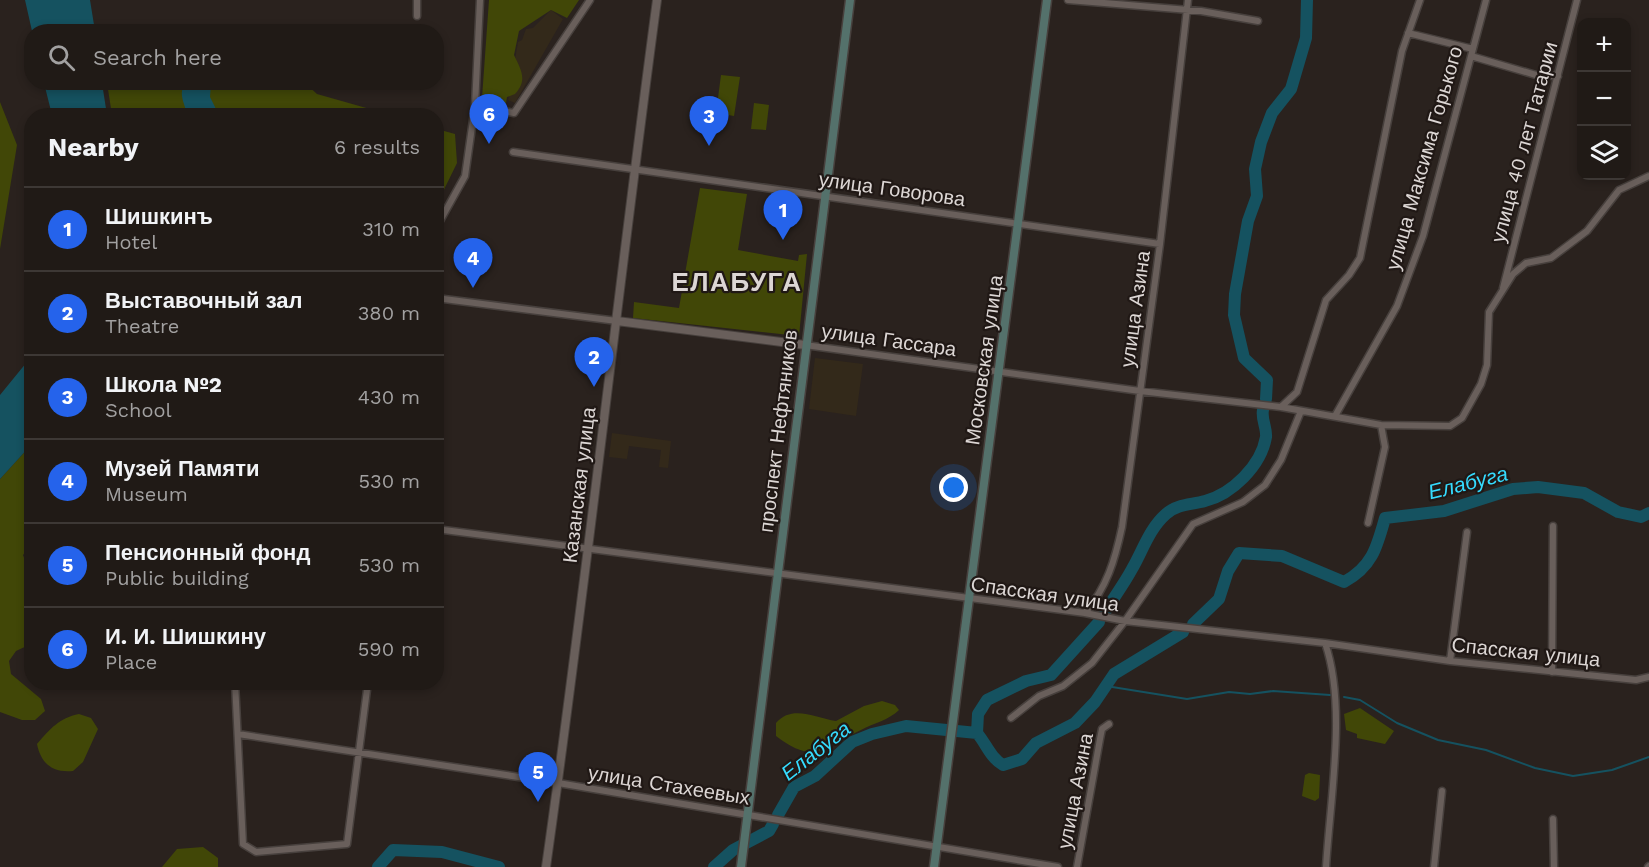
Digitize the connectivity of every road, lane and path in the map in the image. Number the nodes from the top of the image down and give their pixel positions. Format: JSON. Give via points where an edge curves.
{"nodes":[{"id":1,"x":417,"y":0,"type":"edge"},
{"id":2,"x":480,"y":0,"type":"edge"},
{"id":3,"x":590,"y":0,"type":"edge"},
{"id":4,"x":657,"y":0,"type":"edge"},
{"id":5,"x":850,"y":0,"type":"edge"},
{"id":6,"x":1047,"y":0,"type":"edge"},
{"id":7,"x":1068,"y":0,"type":"edge"},
{"id":8,"x":1188,"y":0,"type":"edge"},
{"id":9,"x":1420,"y":0,"type":"edge"},
{"id":10,"x":1486,"y":0,"type":"edge"},
{"id":11,"x":1577,"y":0,"type":"edge"},
{"id":12,"x":1187,"y":12,"type":"junction"},
{"id":13,"x":417,"y":16,"type":"dead end"},
{"id":14,"x":1258,"y":21,"type":"dead end"},
{"id":15,"x":1408,"y":33,"type":"junction"},
{"id":16,"x":1472,"y":53,"type":"junction"},
{"id":17,"x":1558,"y":76,"type":"junction"},
{"id":18,"x":475,"y":106,"type":"junction"},
{"id":19,"x":513,"y":152,"type":"dead end"},
{"id":20,"x":633,"y":170,"type":"junction"},
{"id":21,"x":1649,"y":176,"type":"edge"},
{"id":22,"x":825,"y":197,"type":"junction"},
{"id":23,"x":444,"y":214,"type":"edge"},
{"id":24,"x":1018,"y":223,"type":"junction"},
{"id":25,"x":1160,"y":244,"type":"junction"},
{"id":26,"x":1503,"y":292,"type":"junction"},
{"id":27,"x":444,"y":299,"type":"edge"},
{"id":28,"x":617,"y":321,"type":"junction"},
{"id":29,"x":805,"y":345,"type":"junction"},
{"id":30,"x":999,"y":371,"type":"junction"},
{"id":31,"x":1140,"y":391,"type":"junction"},
{"id":32,"x":1281,"y":406,"type":"junction"},
{"id":33,"x":1301,"y":411,"type":"junction"},
{"id":34,"x":1335,"y":416,"type":"junction"},
{"id":35,"x":1382,"y":424,"type":"junction"},
{"id":36,"x":1368,"y":523,"type":"dead end"},
{"id":37,"x":1553,"y":525,"type":"dead end"},
{"id":38,"x":444,"y":530,"type":"edge"},
{"id":39,"x":1467,"y":532,"type":"dead end"},
{"id":40,"x":587,"y":550,"type":"junction"},
{"id":41,"x":777,"y":575,"type":"junction"},
{"id":42,"x":968,"y":600,"type":"junction"},
{"id":43,"x":1085,"y":613,"type":"junction"},
{"id":44,"x":1125,"y":621,"type":"junction"},
{"id":45,"x":1325,"y":643,"type":"junction"},
{"id":46,"x":1450,"y":661,"type":"junction"},
{"id":47,"x":1552,"y":672,"type":"junction"},
{"id":48,"x":1649,"y":677,"type":"edge"},
{"id":49,"x":235,"y":690,"type":"edge"},
{"id":50,"x":367,"y":690,"type":"edge"},
{"id":51,"x":1011,"y":718,"type":"dead end"},
{"id":52,"x":1109,"y":724,"type":"dead end"},
{"id":53,"x":238,"y":734,"type":"junction"},
{"id":54,"x":358,"y":755,"type":"junction"},
{"id":55,"x":558,"y":783,"type":"junction"},
{"id":56,"x":1442,"y":791,"type":"dead end"},
{"id":57,"x":748,"y":815,"type":"junction"},
{"id":58,"x":1553,"y":819,"type":"dead end"},
{"id":59,"x":936,"y":846,"type":"junction"},
{"id":60,"x":546,"y":867,"type":"edge"},
{"id":61,"x":741,"y":867,"type":"edge"},
{"id":62,"x":934,"y":867,"type":"edge"},
{"id":63,"x":1058,"y":867,"type":"edge"},
{"id":64,"x":1077,"y":867,"type":"edge"},
{"id":65,"x":1326,"y":867,"type":"edge"},
{"id":66,"x":1434,"y":867,"type":"edge"},
{"id":67,"x":1554,"y":867,"type":"edge"}],
"edges":[{"from":1,"to":13,"type":"street"},
{"from":2,"to":18,"type":"street"},
{"from":3,"to":18,"type":"street","via":[[514,113]]},
{"from":4,"to":20,"type":"street","name":"Казанская улица"},
{"from":5,"to":22,"type":"main road","name":"проспект Нефтяников"},
{"from":6,"to":24,"type":"main road","name":"Московская улица"},
{"from":7,"to":12,"type":"street"},
{"from":8,"to":12,"type":"street","name":"улица Азина"},
{"from":9,"to":15,"type":"street"},
{"from":10,"to":16,"type":"street","name":"улица Максима Горького"},
{"from":11,"to":17,"type":"street","name":"улица 40 лет Татарии"},
{"from":12,"to":14,"type":"street"},
{"from":12,"to":25,"type":"street","name":"улица Азина"},
{"from":15,"to":16,"type":"street"},
{"from":15,"to":32,"type":"street","via":[[1360,258],[1326,300],[1297,392]]},
{"from":16,"to":17,"type":"street","via":[[1536,75]]},
{"from":16,"to":34,"type":"street","name":"улица Максима Горького","via":[[1424,236],[1397,306]]},
{"from":17,"to":26,"type":"street","name":"улица 40 лет Татарии"},
{"from":18,"to":23,"type":"street","via":[[465,176]]},
{"from":19,"to":20,"type":"street","name":"улица Говорова"},
{"from":20,"to":22,"type":"street","name":"улица Говорова"},
{"from":20,"to":28,"type":"street","name":"Казанская улица"},
{"from":21,"to":26,"type":"street","via":[[1619,190],[1587,231],[1551,258],[1526,263],[1513,274]]},
{"from":22,"to":24,"type":"street","name":"улица Говорова"},
{"from":22,"to":29,"type":"main road","name":"проспект Нефтяников"},
{"from":24,"to":25,"type":"street","name":"улица Говорова"},
{"from":24,"to":30,"type":"main road","name":"Московская улица"},
{"from":25,"to":31,"type":"street","name":"улица Азина"},
{"from":26,"to":35,"type":"street","name":"улица Гассара","via":[[1489,312],[1487,365],[1481,384],[1462,418],[1444,427]]},
{"from":27,"to":28,"type":"street","name":"улица Гассара"},
{"from":28,"to":29,"type":"street","name":"улица Гассара"},
{"from":28,"to":40,"type":"street","name":"Казанская улица"},
{"from":29,"to":30,"type":"street","name":"улица Гассара"},
{"from":29,"to":41,"type":"main road","name":"проспект Нефтяников"},
{"from":30,"to":31,"type":"street","name":"улица Гассара"},
{"from":30,"to":42,"type":"main road","name":"Московская улица"},
{"from":31,"to":32,"type":"street","name":"улица Гассара"},
{"from":31,"to":43,"type":"street","name":"улица Азина","via":[[1116,558],[1097,599]]},
{"from":32,"to":33,"type":"street","name":"улица Гассара"},
{"from":33,"to":34,"type":"street","name":"улица Гассара"},
{"from":33,"to":44,"type":"street","via":[[1281,460],[1265,485],[1243,502],[1193,524]]},
{"from":34,"to":35,"type":"street","name":"улица Гассара"},
{"from":35,"to":36,"type":"street","via":[[1385,447]]},
{"from":37,"to":47,"type":"street"},
{"from":38,"to":40,"type":"street","name":"Спасская улица"},
{"from":39,"to":46,"type":"street"},
{"from":40,"to":41,"type":"street","name":"Спасская улица"},
{"from":40,"to":55,"type":"street","name":"Казанская улица"},
{"from":41,"to":42,"type":"street","name":"Спасская улица"},
{"from":41,"to":57,"type":"main road","name":"проспект Нефтяников"},
{"from":42,"to":43,"type":"street","name":"Спасская улица"},
{"from":42,"to":59,"type":"main road","name":"Московская улица"},
{"from":43,"to":44,"type":"street","name":"Спасская улица"},
{"from":44,"to":45,"type":"street","name":"Спасская улица"},
{"from":44,"to":51,"type":"street","via":[[1092,663]]},
{"from":45,"to":46,"type":"street","name":"Спасская улица"},
{"from":45,"to":65,"type":"street","via":[[1333,666],[1336,707]]},
{"from":46,"to":47,"type":"street","name":"Спасская улица"},
{"from":47,"to":48,"type":"street","name":"Спасская улица","via":[[1636,680]]},
{"from":49,"to":53,"type":"street"},
{"from":50,"to":54,"type":"street"},
{"from":52,"to":64,"type":"street","name":"улица Азина","via":[[1102,729]]},
{"from":53,"to":54,"type":"street","name":"улица Стахеевых"},
{"from":53,"to":54,"type":"street","via":[[243,844],[256,852],[347,844]]},
{"from":54,"to":55,"type":"street","name":"улица Стахеевых"},
{"from":55,"to":57,"type":"street","name":"улица Стахеевых"},
{"from":55,"to":60,"type":"street","name":"Казанская улица"},
{"from":56,"to":66,"type":"street"},
{"from":57,"to":59,"type":"street","name":"улица Стахеевых"},
{"from":57,"to":61,"type":"main road","name":"проспект Нефтяников"},
{"from":58,"to":67,"type":"street"},
{"from":59,"to":62,"type":"main road","name":"Московская улица"},
{"from":59,"to":63,"type":"street","name":"улица Стахеевых"}]}
